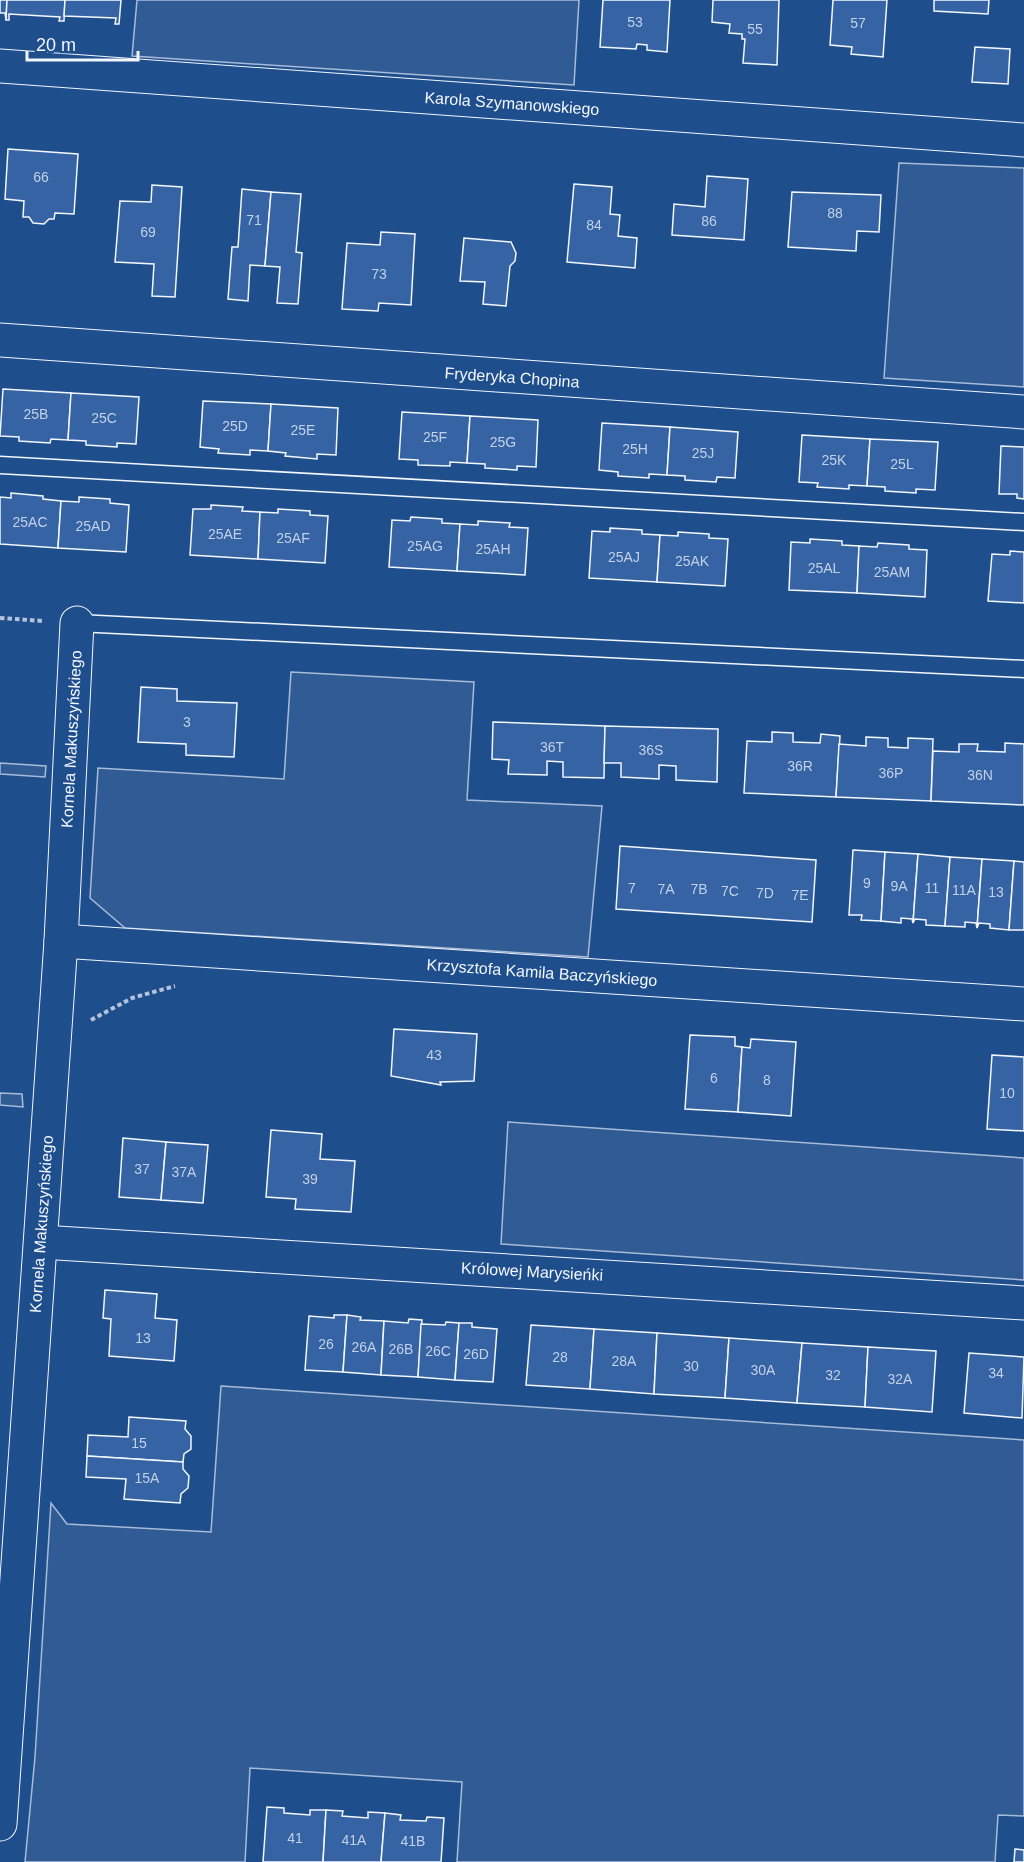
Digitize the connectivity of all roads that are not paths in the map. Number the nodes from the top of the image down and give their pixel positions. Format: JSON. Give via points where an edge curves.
{"nodes":[{"id":1,"x":0,"y":66,"type":"edge"},
{"id":2,"x":1024,"y":140,"type":"edge"},
{"id":3,"x":0,"y":340,"type":"edge"},
{"id":4,"x":1024,"y":412,"type":"edge"},
{"id":5,"x":0,"y":465,"type":"edge"},
{"id":6,"x":1024,"y":522,"type":"edge"},
{"id":7,"x":77,"y":623,"type":"joint"},
{"id":8,"x":1024,"y":669,"type":"edge"},
{"id":9,"x":61,"y":941,"type":"junction"},
{"id":10,"x":1024,"y":1004,"type":"edge"},
{"id":11,"x":41,"y":1242,"type":"junction"},
{"id":12,"x":1024,"y":1303,"type":"edge"},
{"id":13,"x":0,"y":1824,"type":"edge"}],
"edges":[{"from":1,"to":2,"type":"street","name":"Karola Szymanowskiego"},
{"from":3,"to":4,"type":"street","name":"Fryderyka Chopina"},
{"from":5,"to":6,"type":"lane"},
{"from":7,"to":8,"type":"lane"},
{"from":7,"to":9,"type":"street","name":"Kornela Makuszyńskiego"},
{"from":9,"to":10,"type":"street","name":"Krzysztofa Kamila Baczyńskiego"},
{"from":9,"to":11,"type":"street","name":"Kornela Makuszyńskiego"},
{"from":11,"to":12,"type":"street","name":"Królowej Marysieńki"},
{"from":11,"to":13,"type":"street","name":"Kornela Makuszyńskiego"}]}
